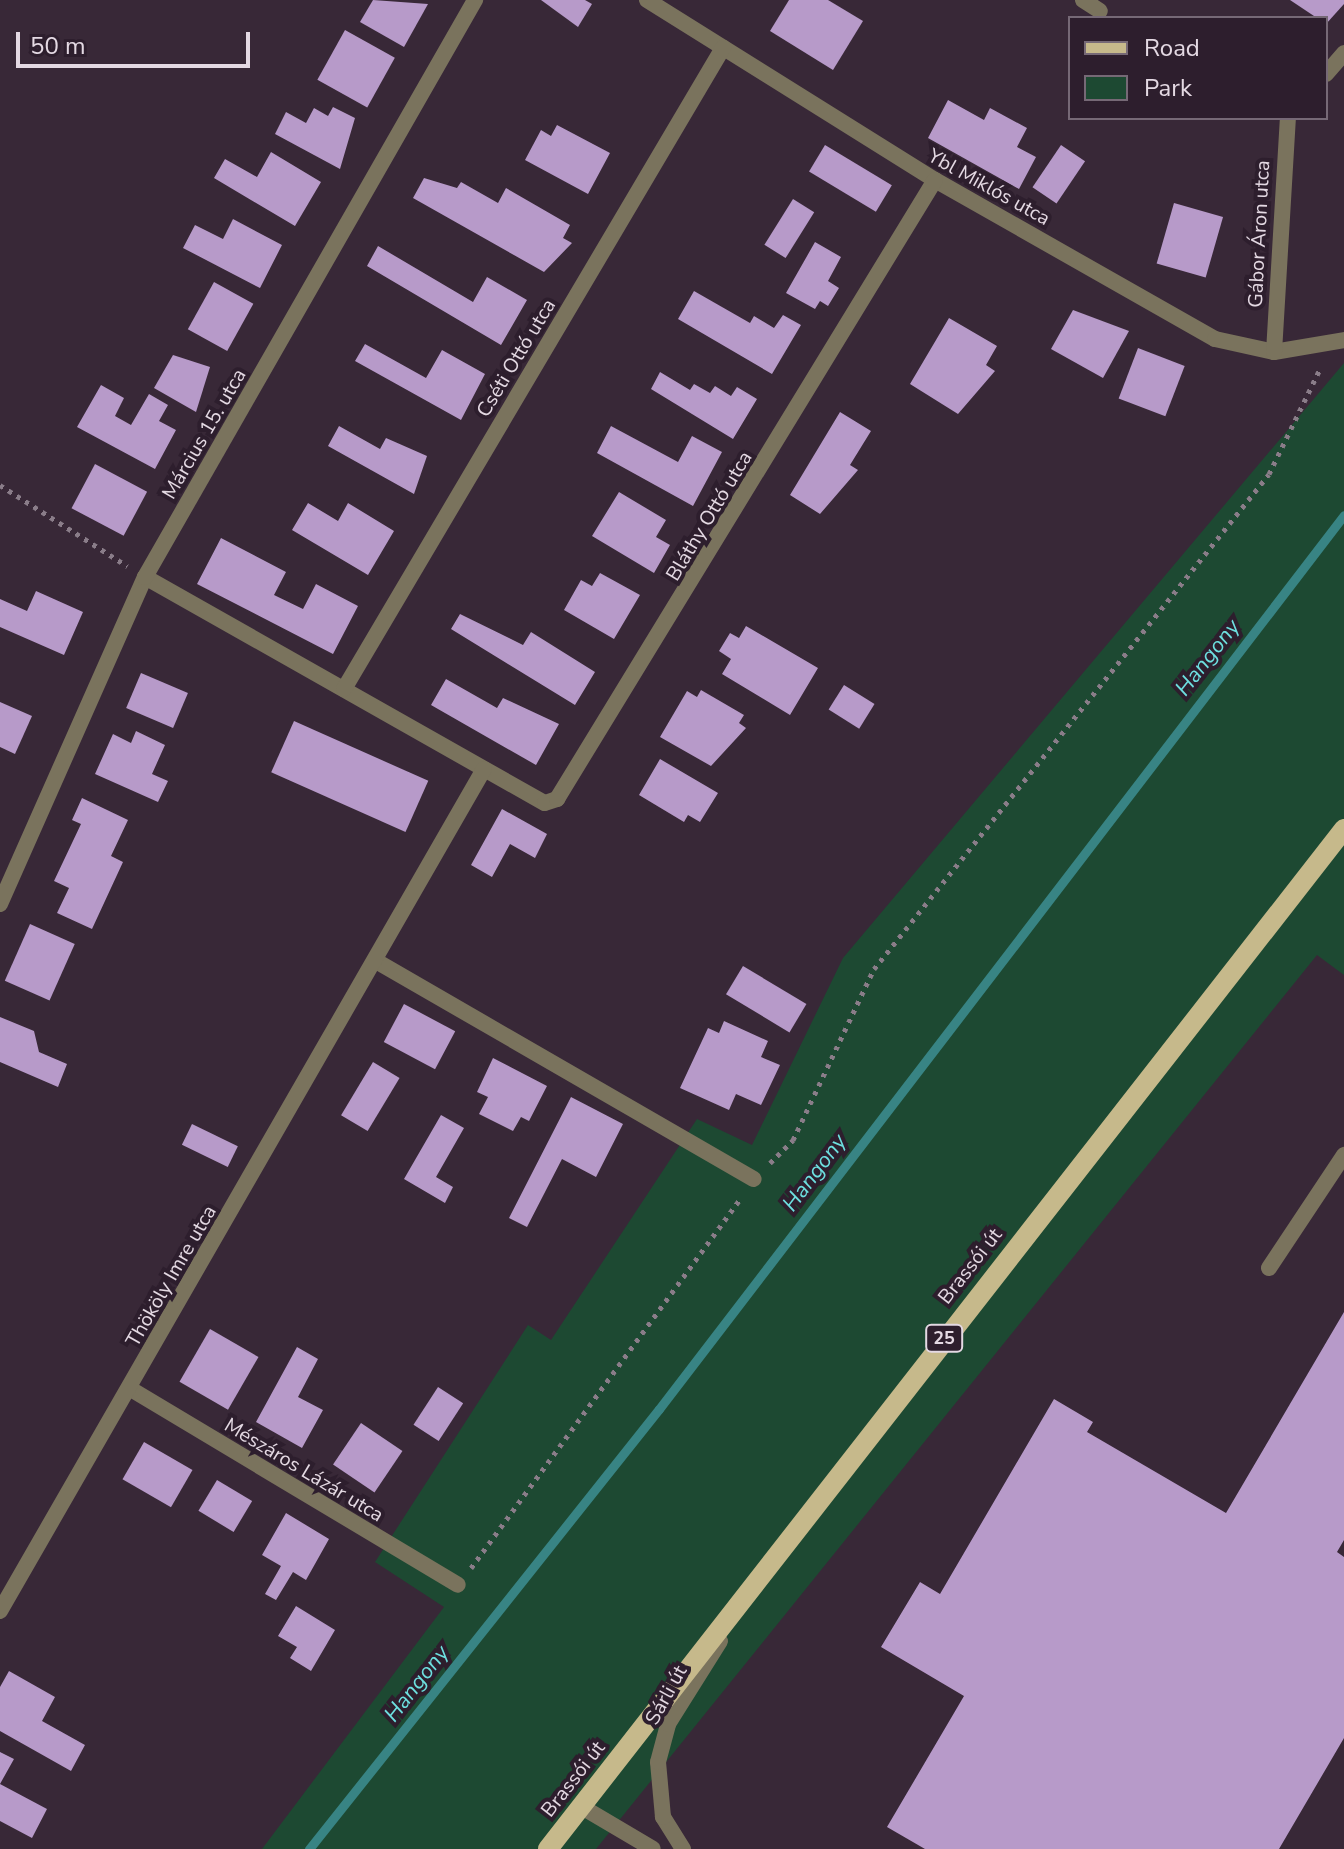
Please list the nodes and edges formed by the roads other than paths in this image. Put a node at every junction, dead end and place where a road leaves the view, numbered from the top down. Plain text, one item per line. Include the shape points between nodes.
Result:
1 (475, 0) edge
2 (647, 0) edge
3 (1083, 0) edge
4 (1100, 11) dead end
5 (723, 48) junction
6 (1344, 53) edge
7 (1328, 72) edge
8 (1288, 120) edge
9 (935, 180) junction
10 (1338, 343) edge
11 (1274, 352) junction
12 (145, 577) junction
13 (344, 689) junction
14 (484, 769) junction
15 (1344, 829) edge
16 (0, 904) edge
17 (376, 961) junction
18 (1344, 1155) edge
19 (754, 1179) road end
20 (1269, 1268) dead end
21 (129, 1388) junction
22 (764, 1570) junction
23 (458, 1585) road end
24 (0, 1611) edge
25 (582, 1807) junction
26 (548, 1849) edge
27 (653, 1849) edge
28 (683, 1849) edge

1 - 12 street, Március 15. utca
2 - 5 street, Ybl Miklós utca
3 - 4 street
5 - 9 street, Ybl Miklós utca
5 - 13 street, Cséti Ottó utca
6 - 7 street
8 - 11 street, Gábor Áron utca
9 - 11 street, Ybl Miklós utca via 1215,339
9 - 14 street, Bláthy Ottó utca via 566,793 545,803
10 - 11 street, Ybl Miklós utca
12 - 13 street
12 - 16 street, Március 15. utca
13 - 14 street
14 - 17 street, Thököly Imre utca
15 - 22 main road, Brassói út / 25
17 - 19 street
17 - 21 street, Thököly Imre utca
18 - 20 street
21 - 23 street, Mészáros Lázár utca
21 - 24 street, Thököly Imre utca
22 - 25 main road, Brassói út / 25
22 - 28 street, Sárli út via 668,1724 657,1791
25 - 26 main road, Brassói út / 25
25 - 27 street

